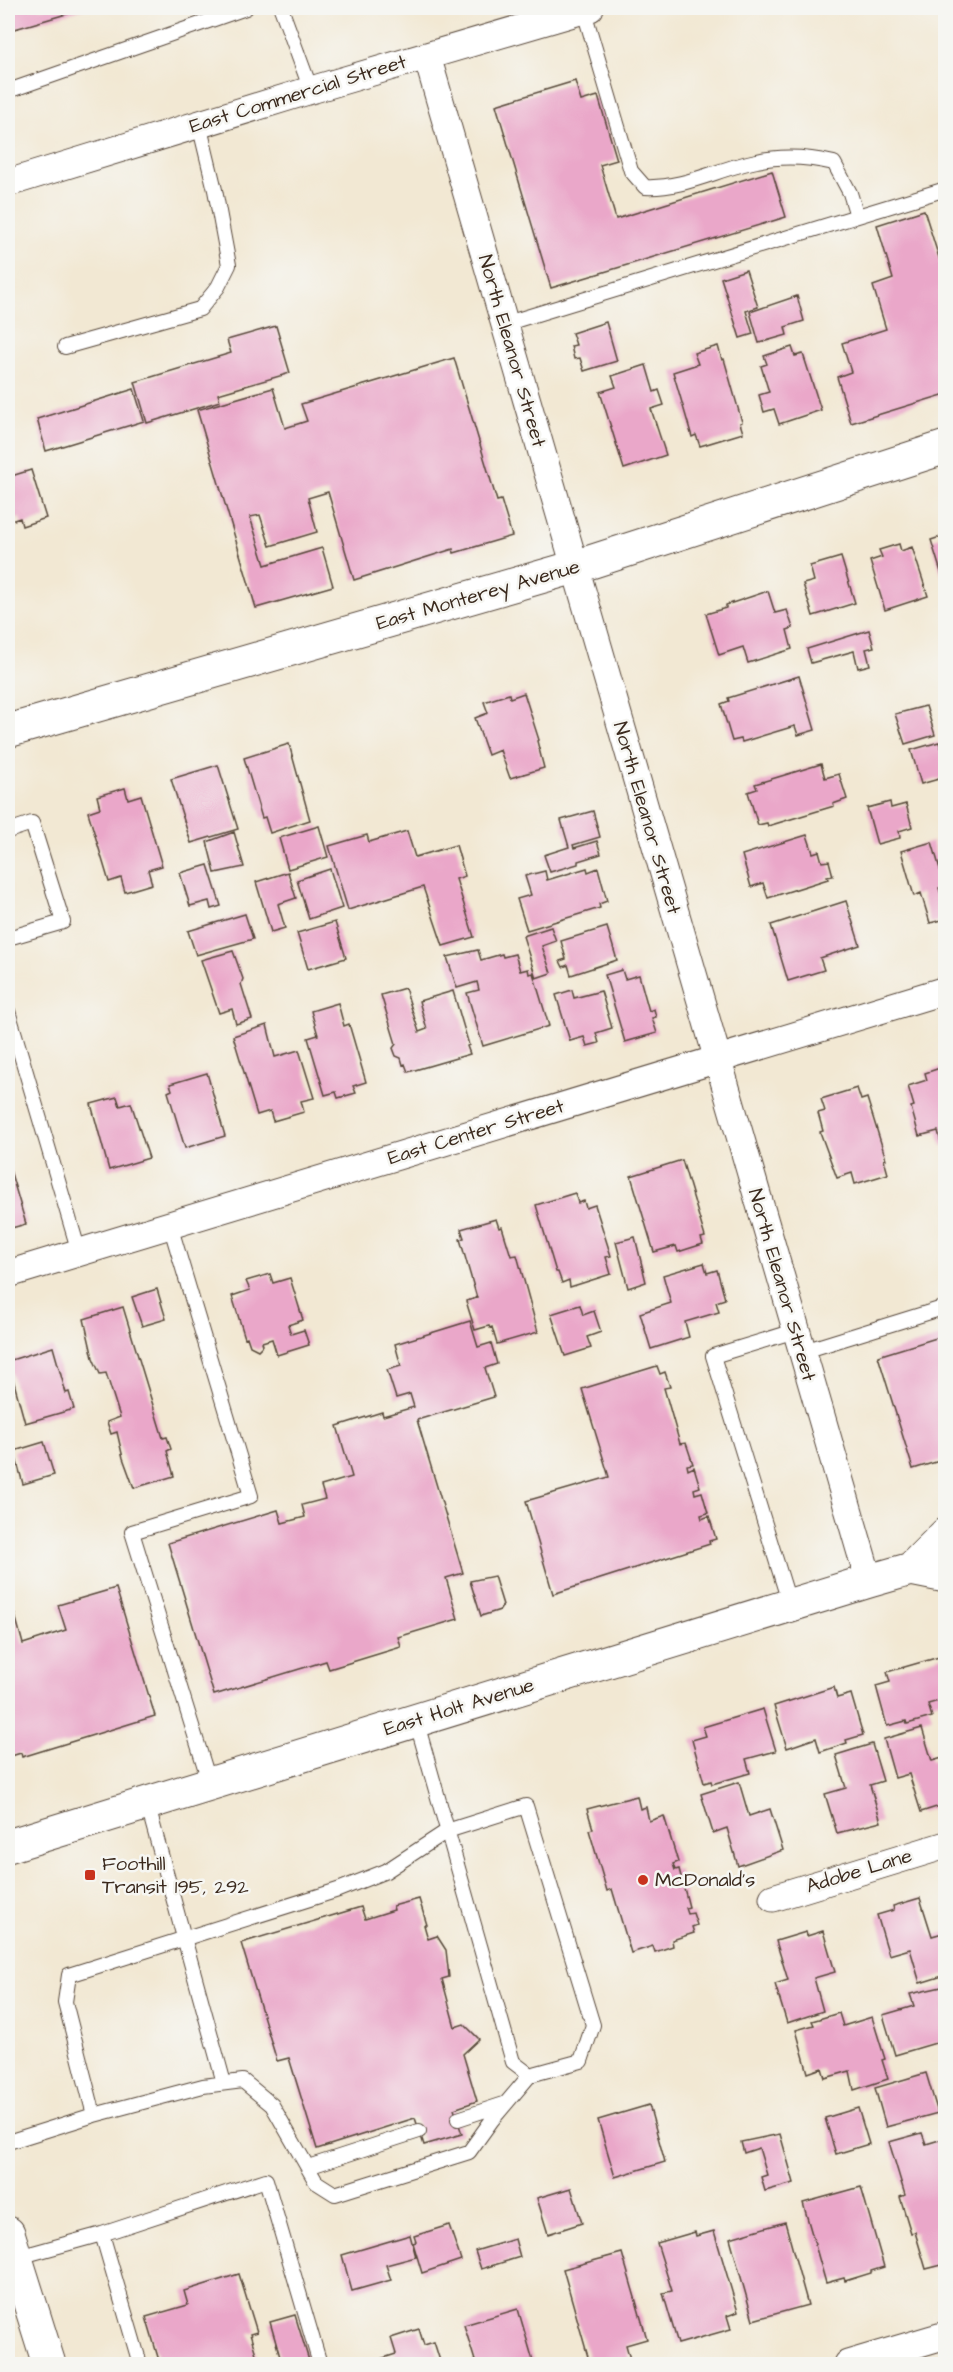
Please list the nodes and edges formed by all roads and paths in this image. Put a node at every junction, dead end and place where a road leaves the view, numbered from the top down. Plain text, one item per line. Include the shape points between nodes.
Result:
1 (246, 8) edge
2 (281, 8) edge
3 (586, 8) edge
4 (427, 56) junction
5 (311, 90) junction
6 (8, 91) edge
7 (199, 124) junction
8 (8, 183) edge
9 (945, 189) edge
10 (856, 216) junction
11 (504, 324) junction
12 (65, 347) dead end
13 (945, 447) edge
14 (575, 567) junction
15 (8, 731) edge
16 (8, 831) edge
17 (8, 938) edge
18 (945, 990) edge
19 (8, 1011) edge
20 (717, 1059) junction
21 (171, 1225) junction
22 (79, 1252) junction
23 (8, 1274) edge
24 (945, 1307) edge
25 (798, 1341) junction
26 (945, 1534) edge
27 (911, 1569) junction
28 (945, 1576) edge
29 (869, 1581) junction
30 (790, 1605) junction
31 (416, 1720) junction
32 (210, 1784) junction
33 (147, 1803) junction
34 (447, 1831) junction
35 (945, 1845) edge
36 (8, 1846) edge
37 (773, 1898) dead end
38 (185, 1938) junction
39 (530, 2075) junction
40 (224, 2083) junction
41 (506, 2104) junction
42 (94, 2115) junction
43 (458, 2119) dead end
44 (419, 2131) dead end
45 (8, 2142) edge
46 (308, 2167) junction
47 (102, 2234) junction
48 (11, 2245) edge
49 (945, 2335) edge
50 (49, 2364) edge
51 (140, 2364) edge
52 (320, 2364) edge
53 (848, 2364) edge

1 - 6 lane
2 - 5 lane
3 - 4 street, East Commercial Street
3 - 10 lane via 631,171 645,187 666,188 757,161 805,156 834,163 850,193
4 - 5 street, East Commercial Street
4 - 11 street, North Eleanor Street
5 - 7 street, East Commercial Street
7 - 8 street, East Commercial Street
7 - 12 lane via 229,264 218,287 200,309
9 - 10 lane
10 - 11 lane
11 - 14 street, North Eleanor Street
13 - 14 main road, East Monterey Avenue
14 - 15 main road, East Monterey Avenue
14 - 20 street, North Eleanor Street
16 - 17 lane via 32,823 63,922
18 - 20 street, East Center Street
19 - 22 lane
20 - 21 street, East Center Street
20 - 25 street, North Eleanor Street
21 - 22 street, East Center Street
21 - 32 lane via 251,1496 132,1532
22 - 23 street, East Center Street
24 - 25 lane
25 - 29 street, North Eleanor Street
25 - 30 lane via 713,1356
26 - 27 main road, East Holt Avenue
27 - 28 main road, East Holt Avenue
27 - 29 main road, East Holt Avenue
29 - 30 main road, East Holt Avenue
30 - 31 main road, East Holt Avenue
31 - 32 main road, East Holt Avenue
31 - 34 lane
32 - 33 main road, East Holt Avenue
33 - 36 main road, East Holt Avenue
33 - 38 lane
34 - 38 lane via 367,1879
34 - 39 lane via 513,2062
34 - 39 lane via 526,1806 593,2025 581,2061
35 - 37 street, Adobe Lane
38 - 40 lane
38 - 42 lane via 69,1975 65,2002
39 - 41 lane
40 - 42 lane
40 - 46 lane via 243,2081 272,2105
41 - 43 lane
41 - 46 lane via 469,2152 335,2194 316,2182
42 - 45 lane
44 - 46 lane
47 - 48 lane
47 - 51 lane
47 - 52 lane via 266,2180
48 - 50 main road
49 - 53 street

